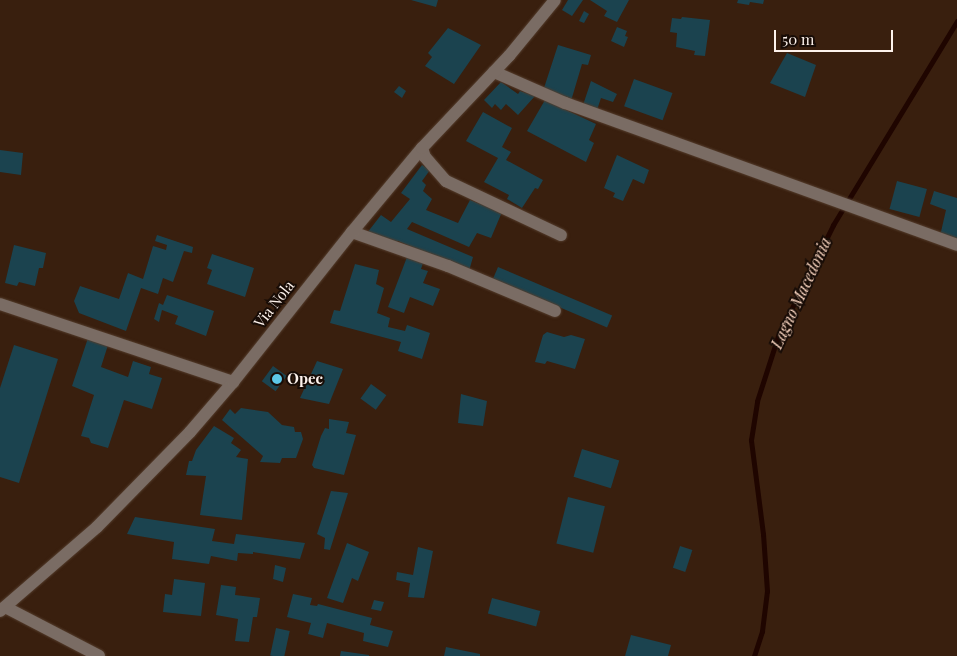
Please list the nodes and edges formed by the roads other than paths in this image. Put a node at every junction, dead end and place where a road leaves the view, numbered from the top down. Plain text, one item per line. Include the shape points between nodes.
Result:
1 (555, 0) edge
2 (494, 72) junction
3 (422, 148) junction
4 (352, 232) junction
5 (562, 235) dead end
6 (957, 244) edge
7 (0, 304) edge
8 (555, 312) dead end
9 (233, 382) junction
10 (3, 609) edge
11 (100, 656) edge

1 - 2 street, Via Nola
2 - 3 street, Via Nola
2 - 6 street via 565,103
3 - 4 street, Via Nola
3 - 5 street via 425,157 446,181
4 - 8 street via 448,266
4 - 9 street, Via Nola
7 - 9 street
9 - 10 street, Via Nola via 190,432 97,527
10 - 11 street

